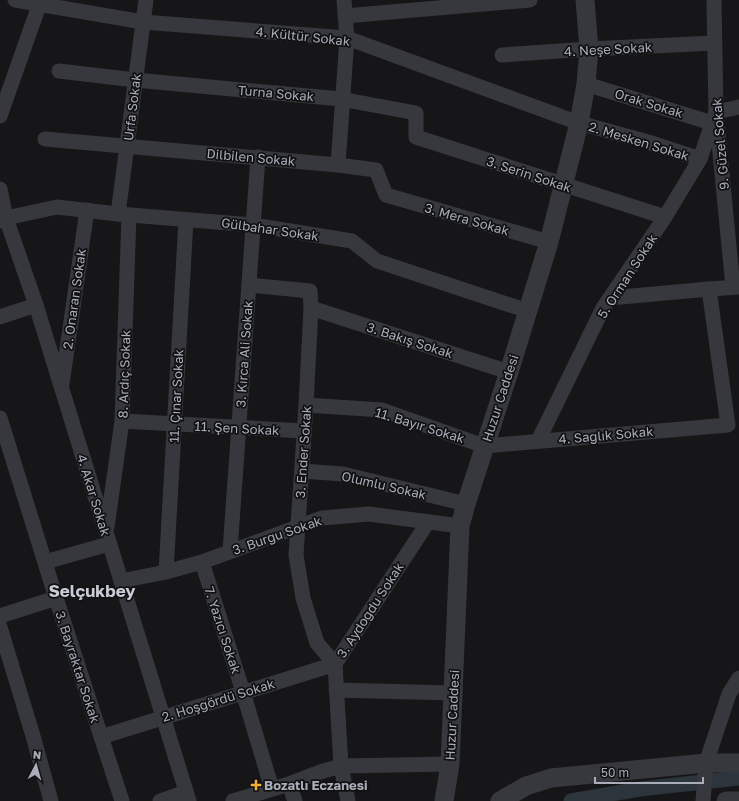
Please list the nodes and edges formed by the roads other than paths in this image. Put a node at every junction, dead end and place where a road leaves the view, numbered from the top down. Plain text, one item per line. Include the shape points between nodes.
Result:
1 (15, 0) edge
2 (146, 0) edge
3 (344, 0) edge
4 (530, 0) edge
5 (585, 0) edge
6 (714, 0) edge
7 (41, 2) edge
8 (345, 16) junction
9 (143, 22) junction
10 (347, 38) junction
11 (714, 44) junction
12 (589, 49) junction
13 (502, 55) dead end
14 (59, 71) dead end
15 (135, 80) junction
16 (586, 84) junction
17 (342, 99) junction
18 (739, 107) edge
19 (416, 113) joint
20 (0, 116) edge
21 (714, 117) junction
22 (579, 123) junction
23 (45, 139) dead end
24 (127, 147) junction
25 (258, 157) junction
26 (700, 159) junction
27 (338, 165) junction
28 (564, 185) junction
29 (0, 189) edge
30 (386, 195) joint
31 (87, 210) junction
32 (124, 215) junction
33 (665, 217) junction
34 (3, 220) edge
35 (186, 220) junction
36 (253, 225) junction
37 (548, 242) junction
38 (249, 285) junction
39 (736, 287) edge
40 (710, 289) junction
41 (610, 298) junction
42 (36, 306) junction
43 (311, 308) junction
44 (528, 311) junction
45 (0, 317) edge
46 (509, 372) junction
47 (61, 388) junction
48 (306, 404) junction
49 (0, 418) edge
50 (122, 421) junction
51 (175, 424) junction
52 (239, 428) junction
53 (304, 431) junction
54 (538, 441) junction
55 (484, 446) junction
56 (302, 471) junction
57 (466, 504) junction
58 (428, 522) junction
59 (299, 526) junction
60 (460, 526) junction
61 (108, 538) junction
62 (230, 551) junction
63 (45, 562) junction
64 (202, 562) junction
65 (166, 572) junction
66 (121, 581) junction
67 (56, 598) junction
68 (0, 616) edge
69 (0, 627) edge
70 (335, 664) junction
71 (739, 678) edge
72 (336, 690) junction
73 (243, 692) junction
74 (453, 693) junction
75 (164, 717) junction
76 (101, 737) junction
77 (739, 763) edge
78 (450, 764) junction
79 (341, 766) junction
80 (706, 766) junction
81 (289, 784) junction
82 (272, 789) junction
83 (703, 796) edge
84 (188, 797) edge
85 (51, 801) edge
86 (122, 801) edge
87 (160, 801) edge
88 (233, 801) edge
89 (295, 801) edge
90 (348, 801) edge
91 (444, 801) edge
92 (500, 801) edge
93 (726, 801) edge
94 (739, 801) edge

1 - 7 street, 4. Kültür Sokak
2 - 9 street, Urfa Sokak
3 - 8 street
4 - 8 street
5 - 12 street, Huzur Caddesi
6 - 11 street, 9. Güzel Sokak
7 - 9 street, 4. Kültür Sokak
7 - 20 street
8 - 10 street
9 - 10 street, 4. Kültür Sokak
9 - 15 street, Urfa Sokak
10 - 17 street
10 - 22 street, 4. Kültür Sokak
11 - 12 street, 4. Neşe Sokak
11 - 21 street, 9. Güzel Sokak
12 - 13 street, 4. Neşe Sokak
12 - 16 street, Huzur Caddesi
14 - 15 street, Turna Sokak
15 - 17 street, Turna Sokak
15 - 24 street, Urfa Sokak
16 - 21 street, Orak Sokak
16 - 22 street, Huzur Caddesi
17 - 19 street, Turna Sokak
17 - 27 street
18 - 21 street
19 - 28 street, 3. Serin Sokak via 416,137
21 - 26 street, 5. Orman Sokak
21 - 39 street, 9. Güzel Sokak
22 - 26 street, 2. Mesken Sokak
22 - 28 street, Huzur Caddesi
23 - 24 street, Dilbilen Sokak
24 - 25 street, Dilbilen Sokak
24 - 32 street, Urfa Sokak
25 - 27 street, Dilbilen Sokak
25 - 36 street, 3. Kırca Ali Sokak
26 - 33 street, 5. Orman Sokak
27 - 30 street, Dilbilen Sokak via 376,170
28 - 33 street, 3. Serin Sokak
28 - 37 street, Huzur Caddesi
29 - 34 street, 4. Akar Sokak
30 - 37 street, 3. Mera Sokak
31 - 32 street, Gülbahar Sokak
31 - 34 street, Gülbahar Sokak via 57,207
31 - 47 street, 2. Onaran Sokak
32 - 35 street, Gülbahar Sokak
32 - 50 street, 8. Ardıç Sokak
33 - 41 street, 5. Orman Sokak
34 - 42 street, 4. Akar Sokak
35 - 36 street, Gülbahar Sokak
35 - 51 street, 11. Çınar Sokak
36 - 38 street, 3. Kırca Ali Sokak
36 - 44 street, Gülbahar Sokak via 352,241 377,261
37 - 44 street, Huzur Caddesi
38 - 43 street, 3. Ender Sokak via 310,292
38 - 52 street, 3. Kırca Ali Sokak
39 - 40 street
40 - 41 street
40 - 54 street, 4. Sağlık Sokak via 728,425
41 - 54 street, 5. Orman Sokak
42 - 45 street
42 - 47 street, 4. Akar Sokak
43 - 46 street, 3. Bakış Sokak
43 - 48 street, 3. Ender Sokak
44 - 46 street, Huzur Caddesi
46 - 55 street, Huzur Caddesi
47 - 61 street, 4. Akar Sokak
48 - 53 street, 3. Ender Sokak
48 - 55 street, 11. Bayır Sokak via 382,410
49 - 63 street, 3. Bayraktar Sokak
50 - 51 street, 11. Şen Sokak
50 - 61 street, 8. Ardıç Sokak
51 - 52 street, 11. Şen Sokak
51 - 65 street, 11. Çınar Sokak
52 - 53 street, 11. Şen Sokak
52 - 62 street, 3. Kırca Ali Sokak
53 - 56 street, 3. Ender Sokak
54 - 55 street, 4. Sağlık Sokak
55 - 57 street, Huzur Caddesi
56 - 57 street, Olumlu Sokak via 343,474
56 - 59 street, 3. Ender Sokak
57 - 60 street, Huzur Caddesi
58 - 59 street, 3. Burgu Sokak via 369,514 322,518
58 - 60 street, 3. Burgu Sokak
58 - 70 street, 3. Aydoğdu Sokak
59 - 62 street, 3. Burgu Sokak
59 - 70 street, 3. Ender Sokak via 296,555 303,598 317,643
60 - 74 street, Huzur Caddesi
61 - 63 street
61 - 66 street, 4. Akar Sokak
62 - 64 street, 3. Burgu Sokak
63 - 67 street, 3. Bayraktar Sokak
64 - 65 street, 3. Burgu Sokak
64 - 73 street, 7. Yazıcı Sokak
65 - 66 street, 3. Burgu Sokak
66 - 75 street, 4. Akar Sokak
67 - 68 street
67 - 76 street, 3. Bayraktar Sokak
69 - 85 street
70 - 72 street, 3. Aydoğdu Sokak
70 - 73 street, 2. Hoşgördü Sokak
71 - 80 street via 729,694
72 - 74 street
72 - 79 street, 3. Aydoğdu Sokak
73 - 75 street, 2. Hoşgördü Sokak
73 - 82 street, 7. Yazıcı Sokak
74 - 78 street, Huzur Caddesi
75 - 76 street, 2. Hoşgördü Sokak
75 - 84 street, 4. Akar Sokak
76 - 86 street, 3. Bayraktar Sokak
77 - 80 street
78 - 79 street
78 - 91 street, Huzur Caddesi
79 - 81 street
79 - 90 street, 3. Aydoğdu Sokak
80 - 83 street
80 - 92 street via 551,778 526,786
81 - 82 street
81 - 89 street
82 - 88 street
84 - 87 street
93 - 94 street

